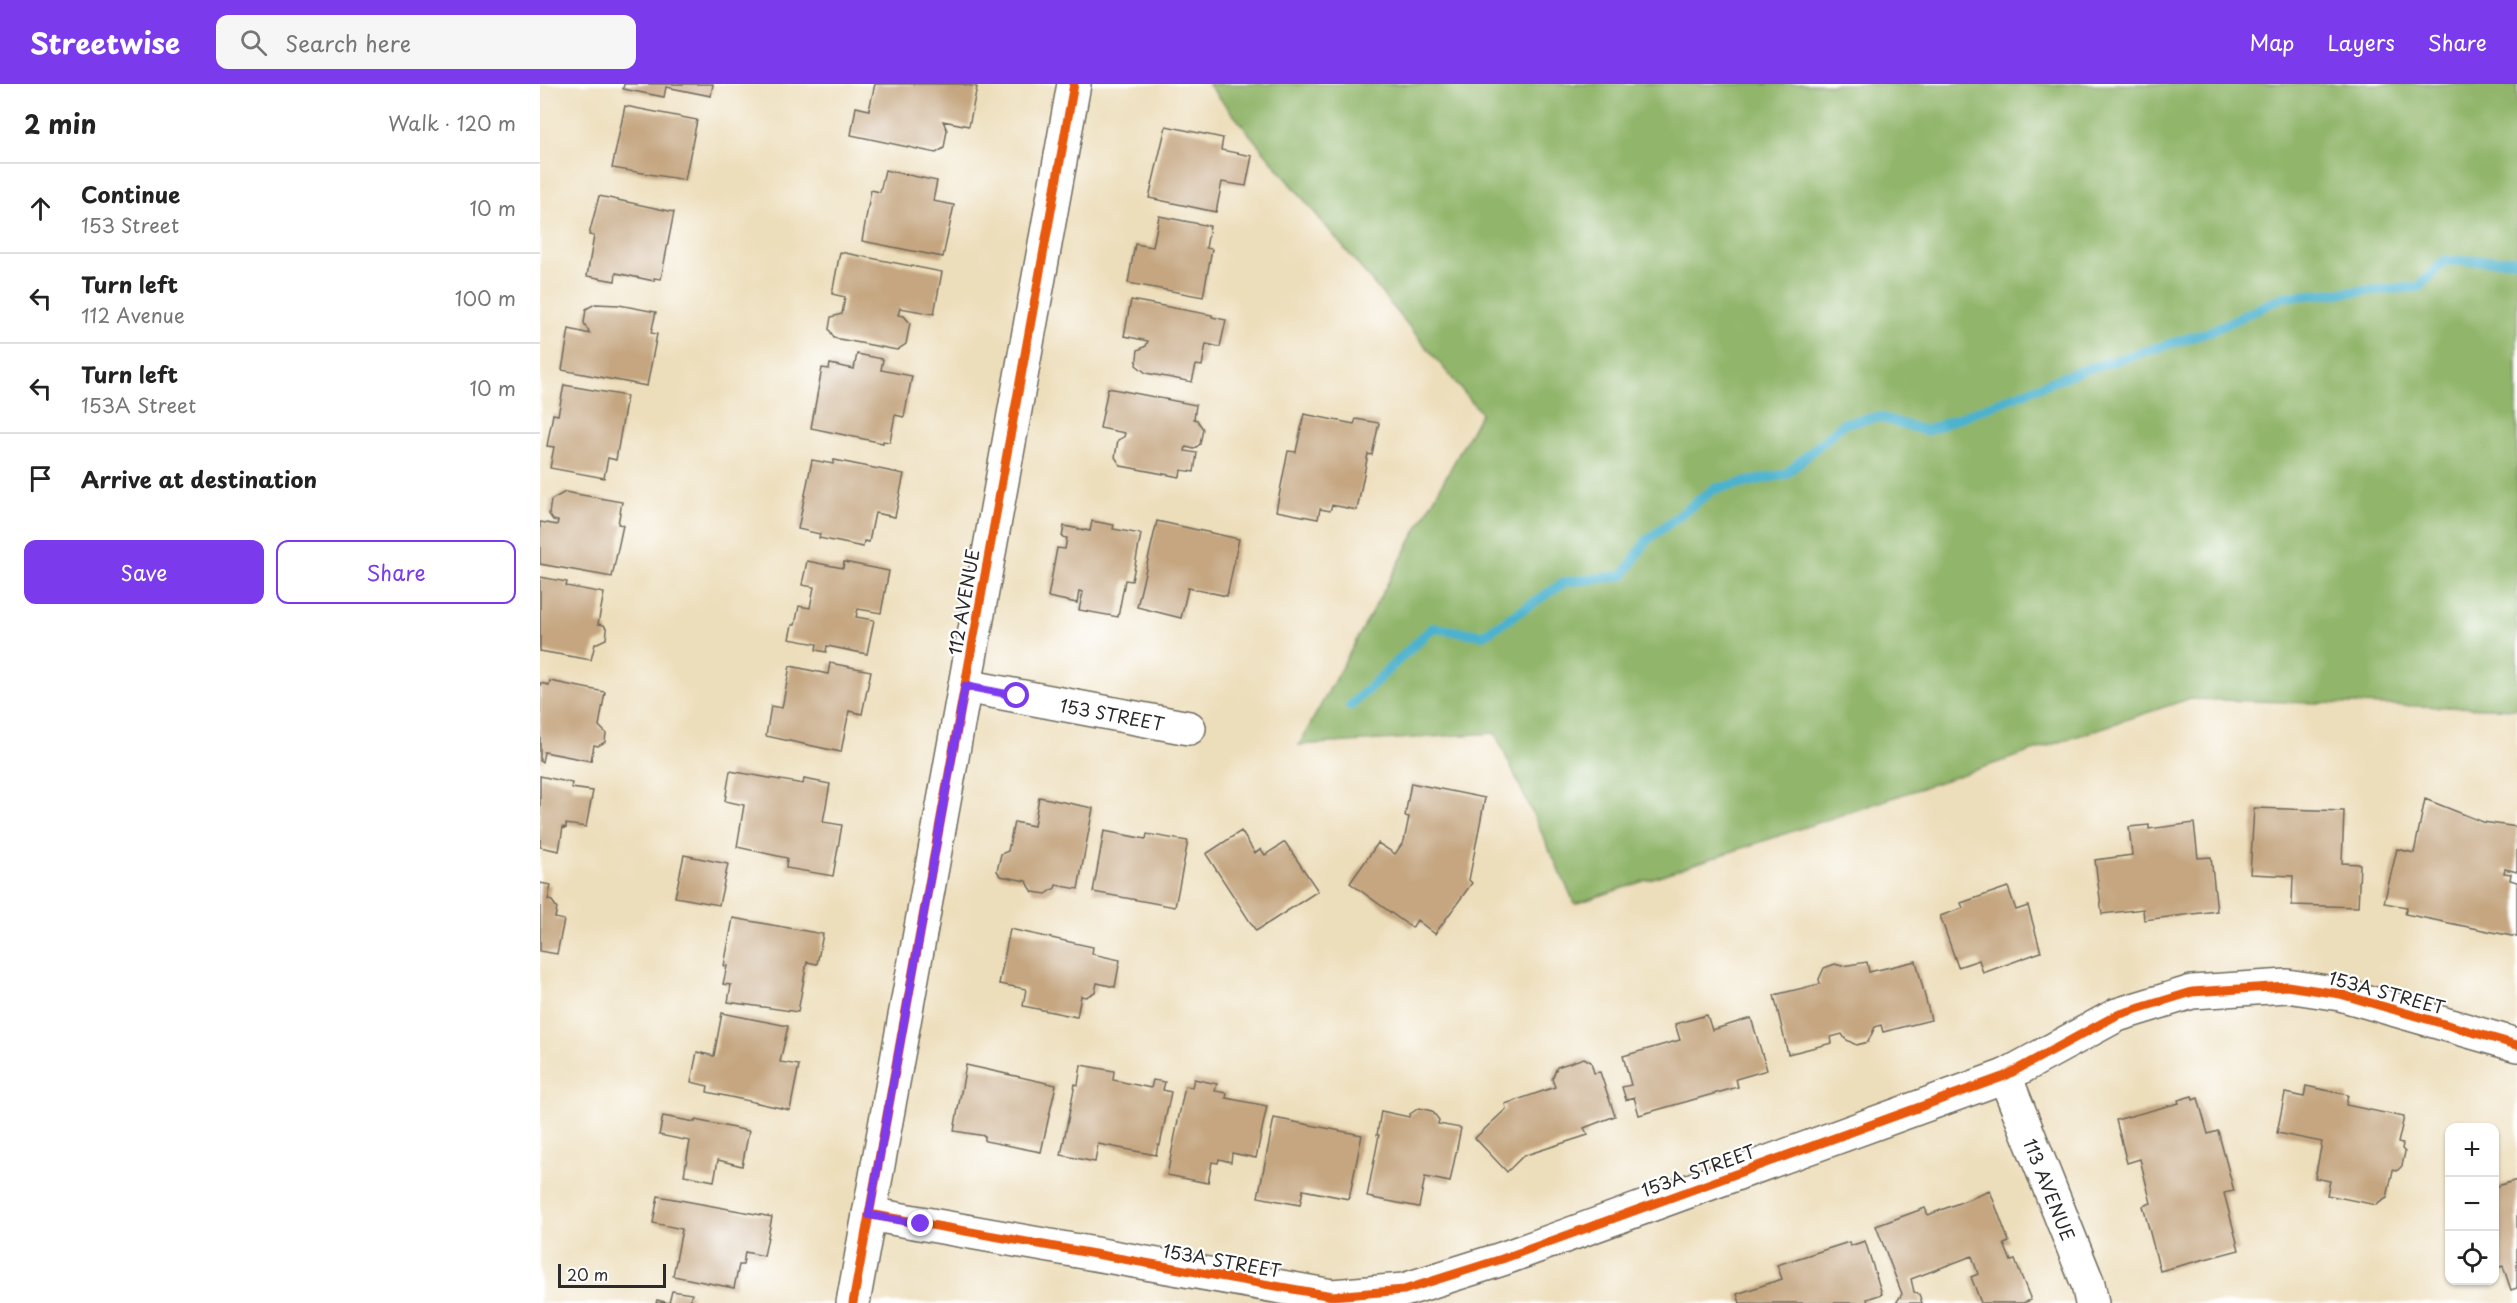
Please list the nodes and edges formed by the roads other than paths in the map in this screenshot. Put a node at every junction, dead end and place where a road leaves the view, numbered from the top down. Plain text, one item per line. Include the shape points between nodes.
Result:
1 (1074, 84) edge
2 (965, 686) junction
3 (1189, 728) dead end
4 (2517, 1046) edge
5 (2005, 1076) junction
6 (869, 1215) junction
7 (1405, 1296) edge
8 (853, 1303) edge
9 (2092, 1303) edge

1 - 2 street, 112 AVENUE
2 - 3 street, 153 STREET
2 - 6 street, 112 AVENUE
4 - 5 street, 153A STREET via 2340,994 2287,986 2192,992 2117,1015
5 - 7 street, 153A STREET
5 - 9 street, 113 AVENUE via 2088,1284
6 - 7 street, 153A STREET via 1332,1296
6 - 8 street, 112 AVENUE

